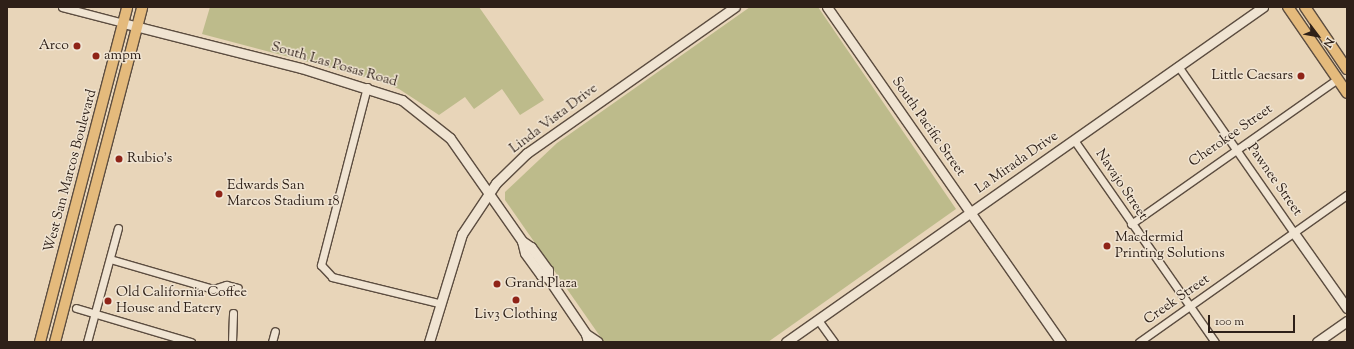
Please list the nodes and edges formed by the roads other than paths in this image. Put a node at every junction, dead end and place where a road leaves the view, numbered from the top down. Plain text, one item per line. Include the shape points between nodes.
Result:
1 (62, 7) edge
2 (127, 7) edge
3 (142, 7) edge
4 (734, 7) edge
5 (827, 7) edge
6 (1264, 7) edge
7 (1288, 7) edge
8 (1305, 7) edge
9 (123, 23) junction
10 (136, 27) junction
11 (1178, 66) junction
12 (1347, 70) edge
13 (1337, 79) junction
14 (367, 87) junction
15 (1347, 93) edge
16 (100, 116) junction
17 (1074, 140) junction
18 (1236, 150) junction
19 (96, 182) junction
20 (488, 193) junction
21 (1347, 195) edge
22 (971, 213) junction
23 (1131, 224) junction
24 (118, 228) dead end
25 (1294, 233) junction
26 (110, 259) junction
27 (238, 288) dead end
28 (51, 300) junction
29 (439, 303) junction
30 (64, 305) junction
31 (1190, 306) junction
32 (76, 308) dead end
33 (1347, 308) edge
34 (94, 313) junction
35 (233, 313) dead end
36 (818, 320) junction
37 (1347, 321) edge
38 (275, 331) dead end
39 (587, 338) edge
40 (171, 339) edge
41 (40, 342) edge
42 (55, 342) edge
43 (87, 342) edge
44 (191, 342) edge
45 (232, 342) edge
46 (272, 342) edge
47 (429, 342) edge
48 (598, 342) edge
49 (786, 342) edge
50 (834, 342) edge
51 (1061, 342) edge
52 (1138, 342) edge
53 (1215, 342) edge
54 (1317, 342) edge

1 - 9 street
2 - 9 main road, West San Marcos Boulevard
3 - 10 main road, West San Marcos Boulevard
4 - 20 main road, Linda Vista Drive via 527,153
5 - 22 main road, South Pacific Street
6 - 11 main road, La Mirada Drive
7 - 13 main road
8 - 12 main road
9 - 10 main road, South Las Posas Road
9 - 16 main road, West San Marcos Boulevard
10 - 14 main road, South Las Posas Road
10 - 19 main road, West San Marcos Boulevard
11 - 17 main road, La Mirada Drive
11 - 18 street, Pawnee Street
12 - 13 main road, Cherokee Street
13 - 15 main road
13 - 18 street, Cherokee Street
14 - 20 main road, South Las Posas Road via 402,100 434,122 453,143
14 - 29 street via 322,260 323,270 332,277
16 - 19 main road via 101,138 92,176
16 - 28 main road, West San Marcos Boulevard
17 - 22 main road, La Mirada Drive
17 - 23 street, Navajo Street
18 - 23 street, Cherokee Street
18 - 25 street, Pawnee Street
19 - 30 main road, West San Marcos Boulevard
20 - 29 main road, Linda Vista Drive via 462,234
20 - 39 main road, South Las Posas Road via 522,241 525,252 541,275 548,278
21 - 25 street, Creek Street
22 - 36 main road, La Mirada Drive
22 - 51 main road, South Pacific Street
23 - 31 street, Navajo Street
24 - 26 street
25 - 31 street, Creek Street
25 - 33 main road, Pawnee Street
26 - 27 street via 213,289 226,286
26 - 34 street
28 - 30 main road
28 - 41 main road, West San Marcos Boulevard
29 - 47 main road, Linda Vista Drive
30 - 42 main road, West San Marcos Boulevard
31 - 52 street, Creek Street
31 - 53 street, Navajo Street
32 - 34 street
34 - 40 street
34 - 43 street
35 - 45 street
36 - 49 main road, La Mirada Drive
36 - 50 street
37 - 54 main road
38 - 46 street
39 - 48 main road, South Las Posas Road
40 - 44 street

